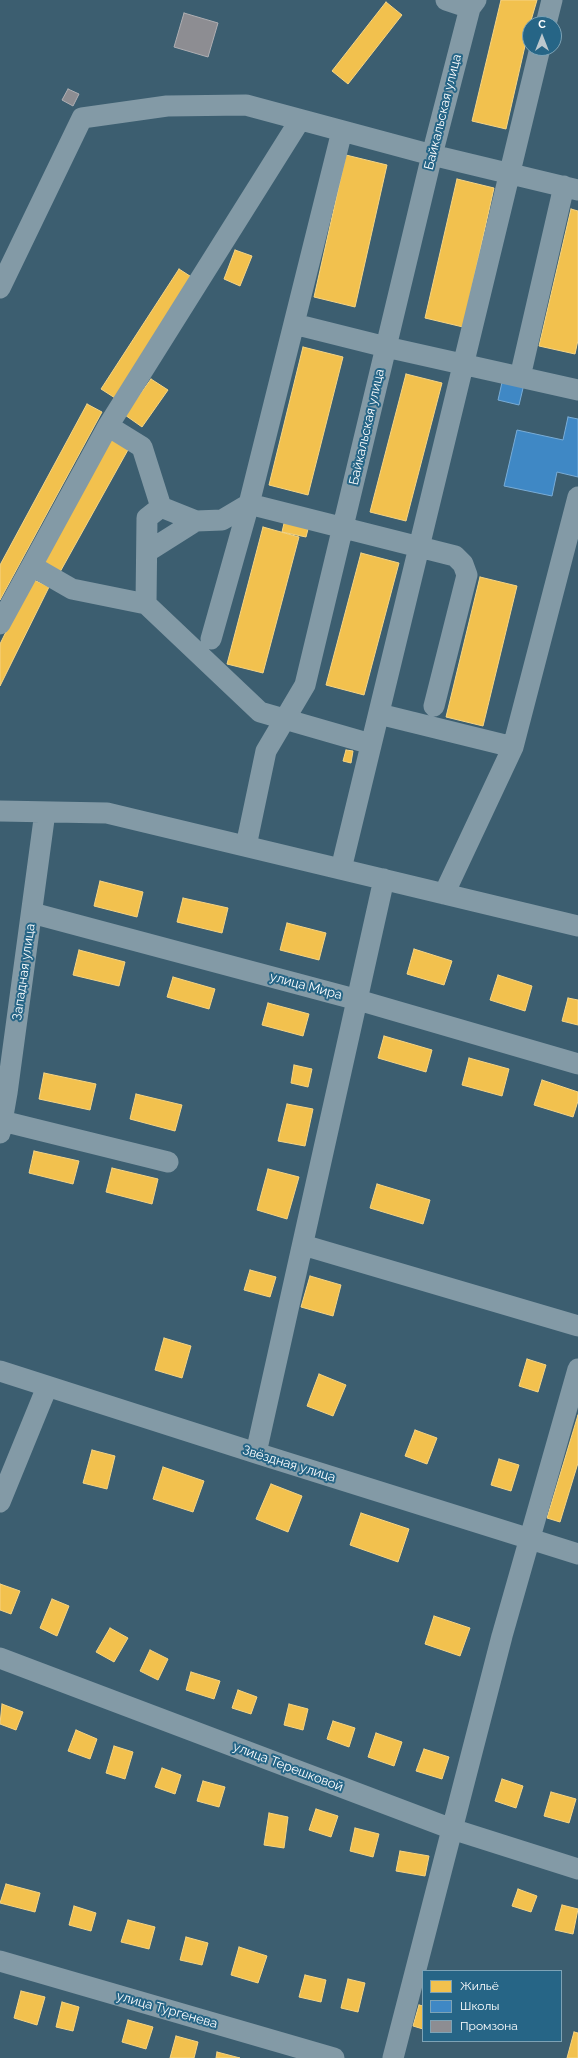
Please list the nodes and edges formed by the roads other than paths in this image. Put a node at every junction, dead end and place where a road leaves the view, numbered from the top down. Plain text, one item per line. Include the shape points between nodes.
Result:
1 (446, 0) edge
2 (552, 0) edge
3 (472, 3) edge
4 (548, 16) edge
5 (538, 56) edge
6 (300, 120) junction
7 (342, 131) junction
8 (432, 155) junction
9 (511, 174) junction
10 (571, 188) edge
11 (0, 288) edge
12 (294, 324) junction
13 (386, 347) junction
14 (464, 365) junction
15 (520, 377) junction
16 (578, 390) edge
17 (108, 426) junction
18 (578, 497) edge
19 (249, 504) junction
20 (161, 507) junction
21 (196, 521) junction
22 (343, 529) junction
23 (420, 547) junction
24 (147, 552) junction
25 (32, 566) junction
26 (146, 604) junction
27 (0, 624) edge
28 (211, 640) dead end
29 (434, 706) dead end
30 (379, 714) junction
31 (284, 720) junction
32 (371, 744) junction
33 (513, 747) junction
34 (1, 808) edge
35 (45, 812) junction
36 (246, 846) junction
37 (341, 868) junction
38 (384, 879) junction
39 (444, 894) junction
40 (32, 913) junction
41 (578, 926) edge
42 (358, 1000) junction
43 (578, 1064) edge
44 (1, 1127) edge
45 (168, 1162) dead end
46 (303, 1245) junction
47 (578, 1326) edge
48 (578, 1369) edge
49 (0, 1371) edge
50 (47, 1387) junction
51 (256, 1454) junction
52 (0, 1502) edge
53 (530, 1539) junction
54 (578, 1554) edge
55 (0, 1658) edge
56 (452, 1829) junction
57 (578, 1869) edge
58 (0, 1962) edge
59 (334, 2058) edge
60 (393, 2058) edge

1 - 3 street
2 - 4 street
3 - 8 street, Байкальская улица
5 - 9 street
6 - 7 street
6 - 11 street via 246,106 167,106 82,118
6 - 17 street
7 - 8 street
7 - 12 street
8 - 9 street
8 - 13 street, Байкальская улица
9 - 10 street
9 - 14 street
10 - 15 street
12 - 13 street
12 - 19 street
13 - 14 street
13 - 22 street, Байкальская улица
14 - 15 street
14 - 23 street
15 - 16 street
17 - 20 street via 142,447
17 - 25 street
18 - 33 street
19 - 21 street via 222,520
19 - 22 street
19 - 28 street
20 - 21 street
20 - 24 street via 147,518
21 - 24 street
22 - 23 street
22 - 31 street, Байкальская улица via 305,685
23 - 29 street via 455,556 463,564 467,575
23 - 30 street
24 - 26 street
25 - 26 street via 72,589
25 - 27 street
26 - 31 street via 260,712
30 - 32 street
30 - 33 street
31 - 32 street
31 - 36 street, Байкальская улица via 266,751
32 - 37 street
33 - 39 street
34 - 35 street
35 - 36 street via 107,813
35 - 40 street, Западная улица
36 - 37 street
37 - 38 street
38 - 39 street
38 - 42 street
39 - 41 street
40 - 42 street, улица Мира
40 - 44 street, Западная улица
42 - 43 street, улица Мира
42 - 46 street
44 - 45 street
46 - 47 street
46 - 51 street
48 - 53 street
49 - 50 street, Звёздная улица
50 - 51 street, Звёздная улица
50 - 52 street
51 - 53 street, Звёздная улица
53 - 54 street, Звёздная улица
53 - 56 street
55 - 56 street, улица Терешковой
56 - 57 street, улица Терешковой
56 - 60 street
58 - 59 street, улица Тургенева

